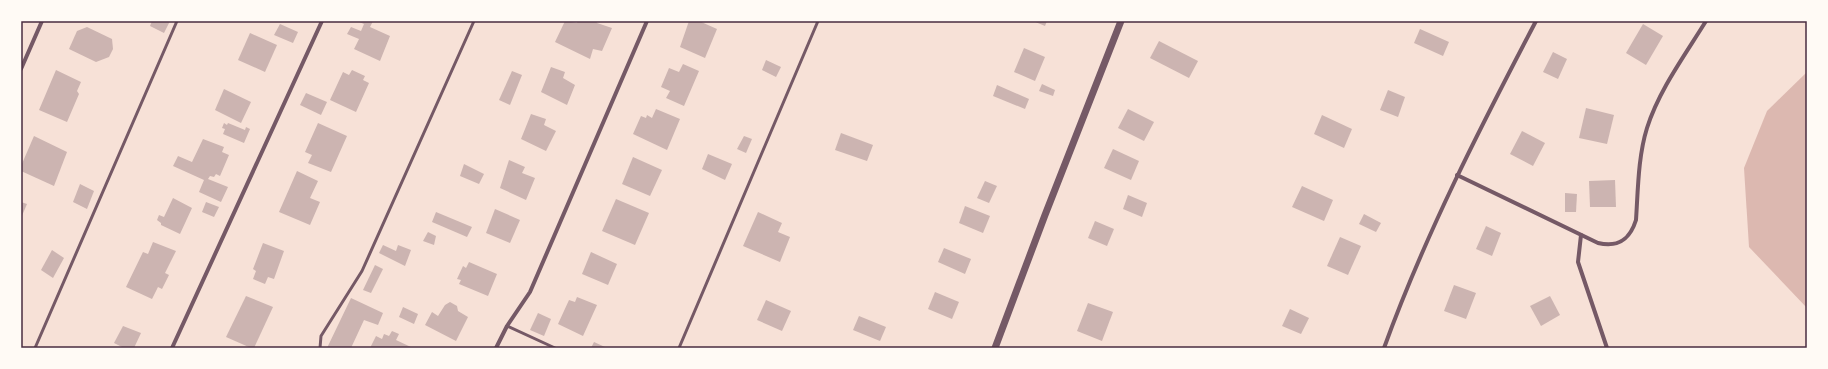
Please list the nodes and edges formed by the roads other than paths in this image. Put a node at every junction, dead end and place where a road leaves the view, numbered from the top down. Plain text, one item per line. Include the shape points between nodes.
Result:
1 (42, 21) edge
2 (177, 21) edge
3 (322, 21) edge
4 (474, 21) edge
5 (647, 21) edge
6 (818, 21) edge
7 (1121, 21) edge
8 (1536, 21) edge
9 (1706, 21) edge
10 (21, 69) edge
11 (1457, 175) junction
12 (1581, 235) junction
13 (507, 326) junction
14 (35, 348) edge
15 (172, 348) edge
16 (320, 348) edge
17 (496, 348) edge
18 (555, 348) edge
19 (679, 348) edge
20 (995, 348) edge
21 (1384, 348) edge
22 (1607, 348) edge

1 - 10 street
2 - 14 lane
3 - 15 street
4 - 16 lane via 362,271 321,336
5 - 13 street via 530,292
6 - 19 lane
7 - 20 street
8 - 11 street
9 - 12 street via 1660,99 1647,128 1633,228 1620,243 1609,246
11 - 12 street
11 - 21 street via 1414,267
12 - 22 street via 1578,262
13 - 17 street
13 - 18 lane

